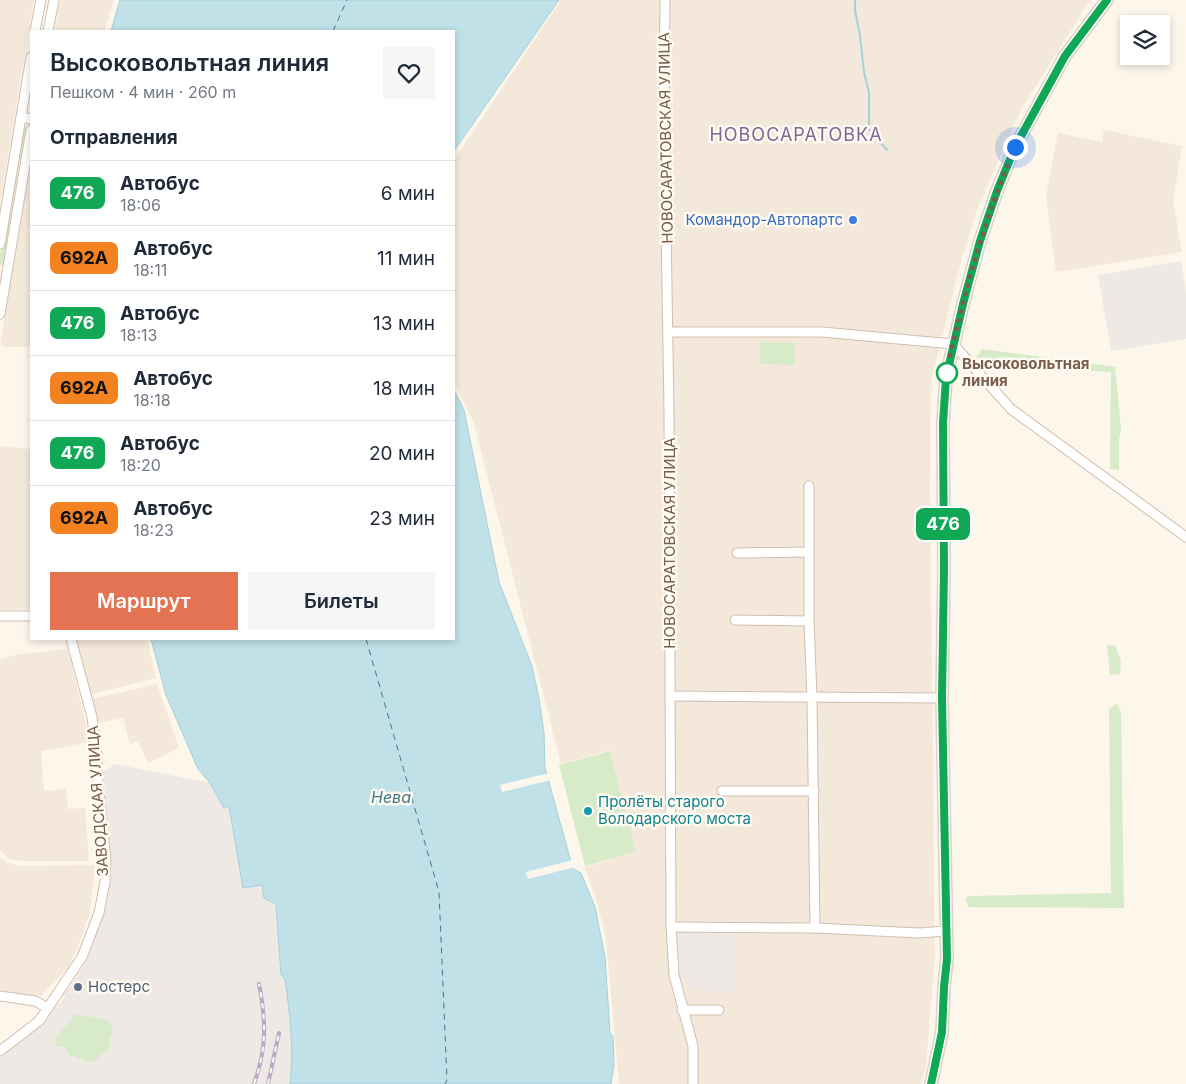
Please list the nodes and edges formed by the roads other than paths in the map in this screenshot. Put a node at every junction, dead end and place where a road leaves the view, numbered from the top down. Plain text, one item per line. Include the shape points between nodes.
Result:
1 (40, 0) edge
2 (54, 0) edge
3 (665, 0) edge
4 (1108, 0) edge
5 (36, 30) edge
6 (48, 30) edge
7 (30, 62) edge
8 (21, 117) junction
9 (30, 119) edge
10 (30, 136) edge
11 (0, 244) edge
12 (0, 314) edge
13 (668, 332) junction
14 (954, 344) junction
15 (809, 486) dead end
16 (1186, 537) edge
17 (809, 552) junction
18 (737, 553) dead end
19 (0, 616) edge
20 (30, 616) edge
21 (735, 620) dead end
22 (809, 621) junction
23 (72, 640) edge
24 (671, 696) junction
25 (812, 697) junction
26 (942, 698) junction
27 (722, 791) dead end
28 (814, 791) junction
29 (671, 927) junction
30 (815, 928) junction
31 (946, 931) junction
32 (0, 996) edge
33 (48, 1008) junction
34 (682, 1010) junction
35 (719, 1010) dead end
36 (0, 1050) edge
37 (693, 1084) edge
38 (931, 1084) edge

1 - 5 street
2 - 6 street
3 - 13 street, НОВОСАРАТОВСКАЯ УЛИЦА
4 - 14 main road via 1065,56 1015,147 980,241
7 - 8 street
8 - 9 street
8 - 11 street
10 - 12 street
13 - 14 street via 822,332
13 - 24 street, НОВОСАРАТОВСКАЯ УЛИЦА
14 - 16 street via 1011,409
14 - 26 main road via 946,378 943,423
15 - 17 street
17 - 18 street
17 - 22 street
19 - 20 street
21 - 22 street
22 - 25 street
23 - 33 street, ЗАВОДСКАЯ УЛИЦА via 92,717 106,868 99,913 82,958
24 - 25 street
24 - 29 street, НОВОСАРАТОВСКАЯ УЛИЦА
25 - 26 street
25 - 28 street
26 - 31 main road
27 - 28 street
28 - 30 street
29 - 30 street
29 - 34 street, НОВОСАРАТОВСКАЯ УЛИЦА via 674,975
30 - 31 street via 919,933
31 - 38 main road via 942,1032
32 - 33 street via 35,1001
33 - 36 street, ЗАВОДСКАЯ УЛИЦА via 39,1021
34 - 35 street
34 - 37 street, НОВОСАРАТОВСКАЯ УЛИЦА via 693,1046

